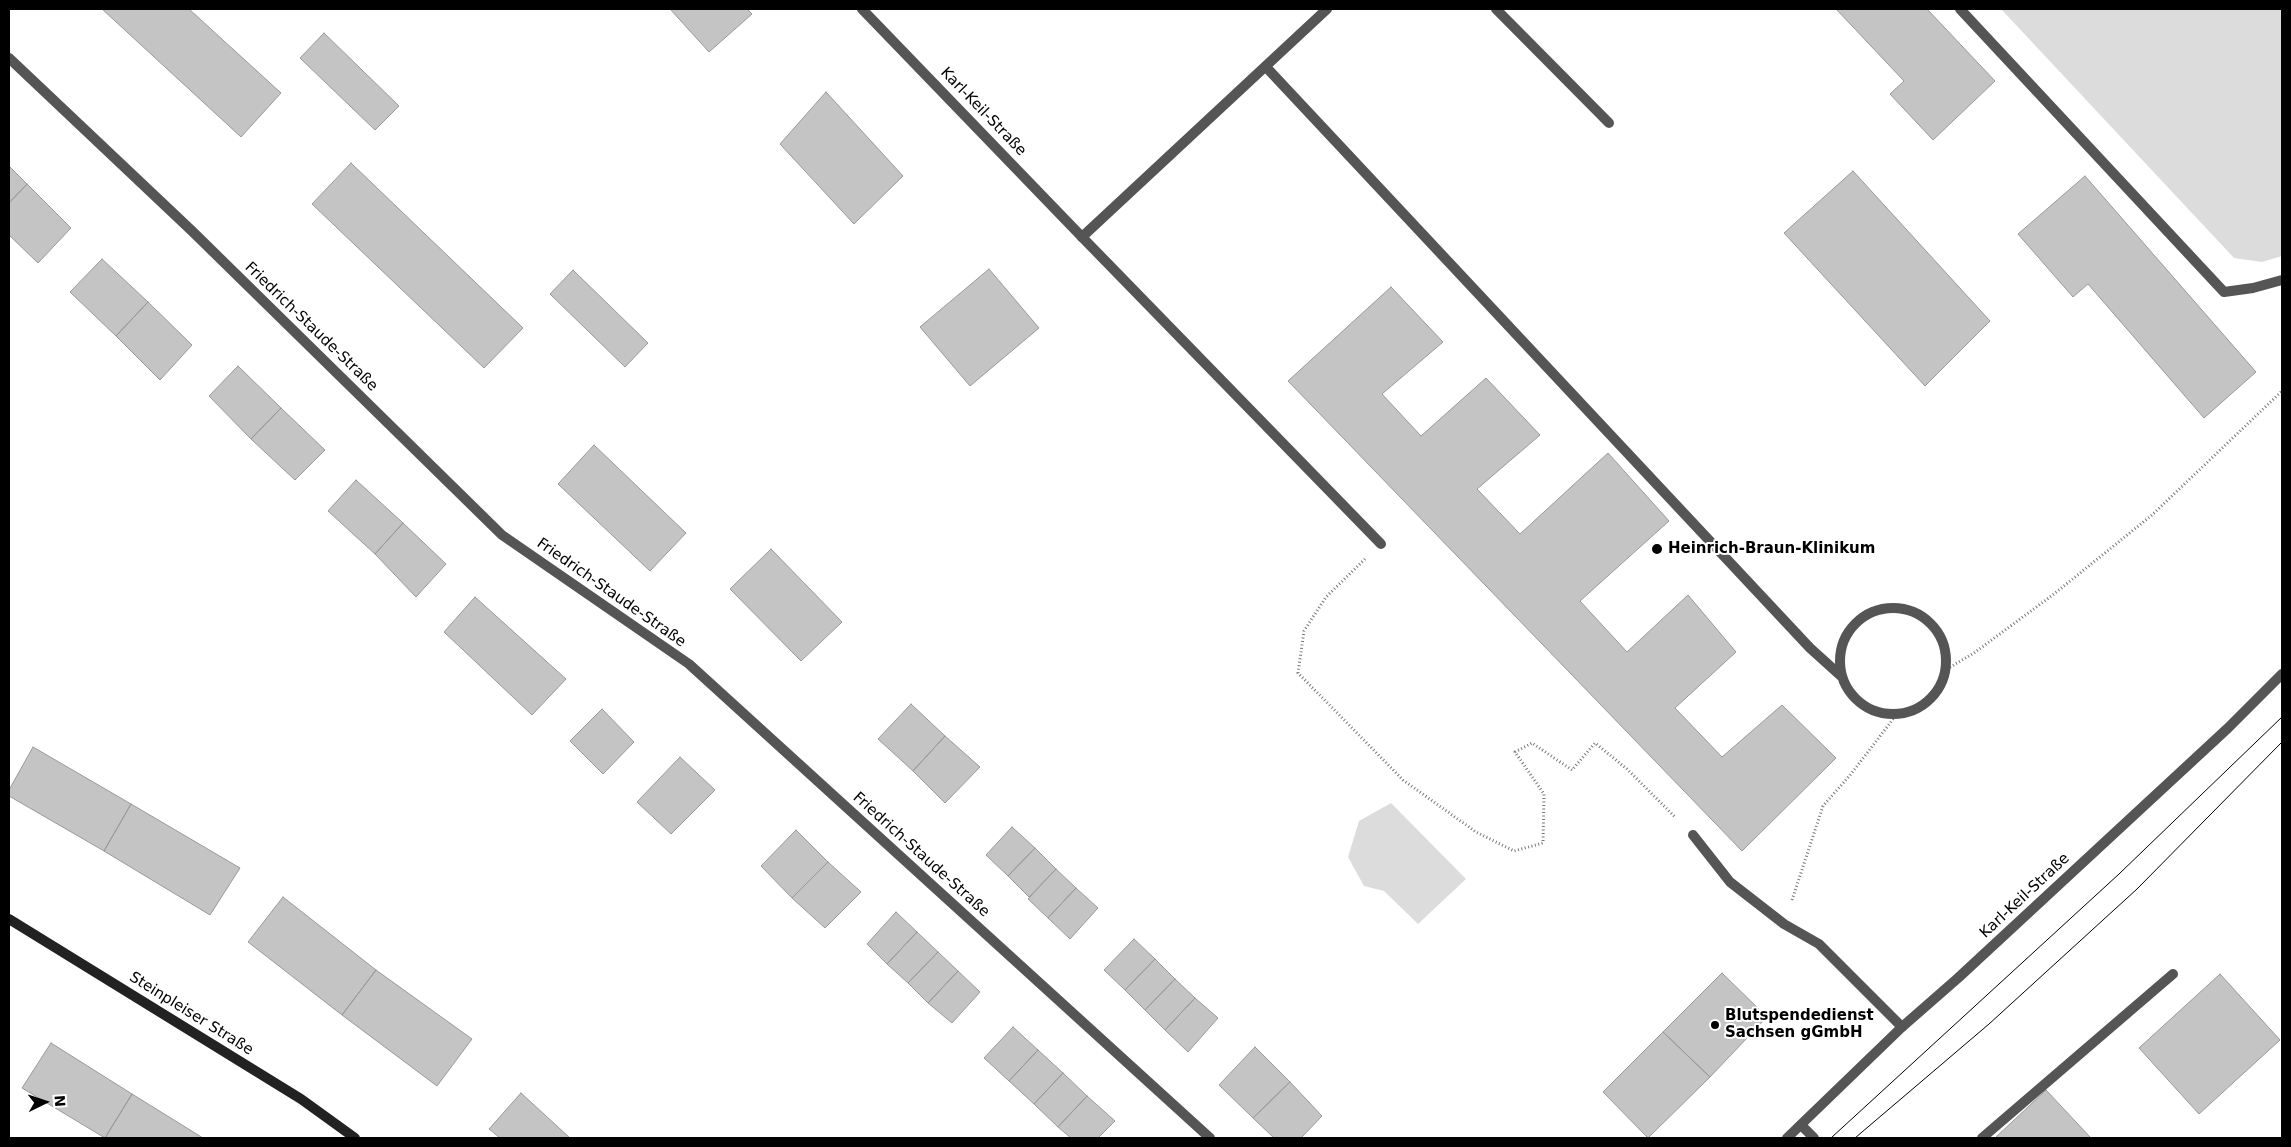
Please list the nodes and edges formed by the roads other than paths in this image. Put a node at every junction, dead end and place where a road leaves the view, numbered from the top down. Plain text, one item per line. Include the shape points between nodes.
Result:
1 (862, 9) edge
2 (1327, 9) edge
3 (1496, 9) edge
4 (1960, 9) edge
5 (9, 58) edge
6 (1266, 67) junction
7 (1609, 123) dead end
8 (1082, 237) junction
9 (2282, 280) edge
10 (1381, 544) road end
11 (2282, 674) edge
12 (1841, 676) junction
13 (1693, 835) road end
14 (9, 919) edge
15 (2172, 974) dead end
16 (1902, 1027) junction
17 (1801, 1125) junction
18 (355, 1138) edge
19 (1210, 1138) edge
20 (1787, 1138) edge
21 (1814, 1138) edge
22 (1982, 1138) edge

1 - 8 street, Karl-Keil-Straße
2 - 6 street
3 - 7 street
4 - 9 street via 2224,292
5 - 19 street, Friedrich-Staude-Straße via 192,231 502,535 689,664
6 - 8 street
6 - 12 street via 1804,641
8 - 10 street, Karl-Keil-Straße
11 - 16 street, Karl-Keil-Straße via 2214,742
12 - 12 street via 1842,646 1849,630 1860,618 1878,609 1908,609 1925,617 1940,634 1947,656 1938,692 1915,710 1897,714 1880,713 1857,701
13 - 16 street via 1730,882 1784,924 1819,944
14 - 18 main road, Steinpleiser Straße via 301,1099
15 - 22 street
16 - 17 street, Karl-Keil-Straße
17 - 20 street, Karl-Keil-Straße
17 - 21 street

